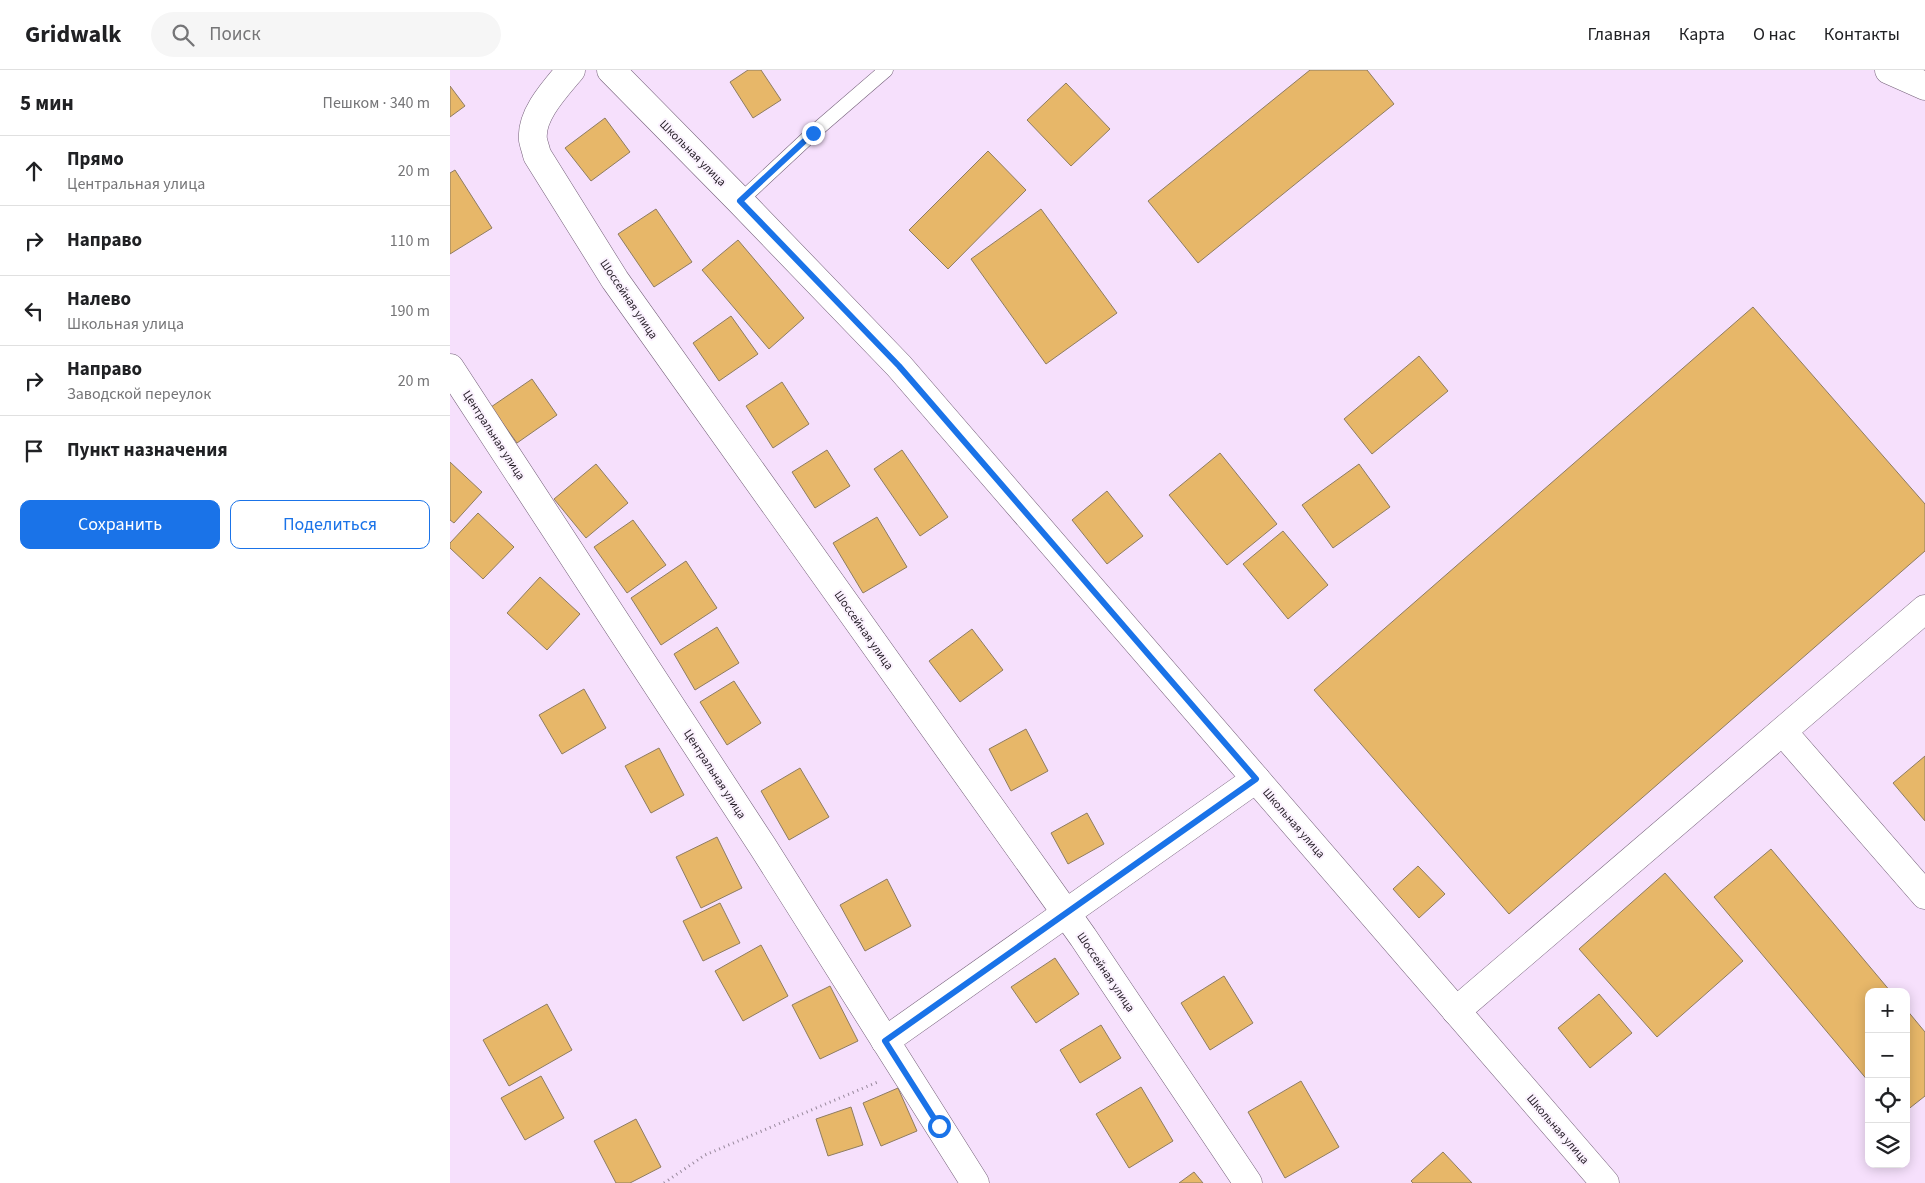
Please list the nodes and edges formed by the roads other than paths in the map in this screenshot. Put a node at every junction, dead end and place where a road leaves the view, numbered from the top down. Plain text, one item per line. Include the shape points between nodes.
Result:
1 (571, 70) edge
2 (611, 70) edge
3 (886, 70) edge
4 (1889, 70) edge
5 (1925, 86) edge
6 (740, 201) junction
7 (450, 368) edge
8 (1925, 609) edge
9 (1783, 732) junction
10 (1256, 779) junction
11 (1925, 895) edge
12 (1067, 914) junction
13 (1456, 1011) junction
14 (885, 1041) junction
15 (976, 1183) edge
16 (1248, 1183) edge
17 (1605, 1183) edge

1 - 12 street, Шоссейная улица via 549,96 535,124 533,139 537,155 614,280
2 - 6 street, Школьная улица
3 - 6 lane
4 - 5 street
6 - 10 street, Школьная улица via 899,366
7 - 14 street, Центральная улица via 763,847
8 - 9 street
9 - 11 street
9 - 13 street
10 - 12 street
10 - 13 street, Школьная улица
12 - 14 street
12 - 16 street, Шоссейная улица
13 - 17 street, Школьная улица
14 - 15 street, Центральная улица

